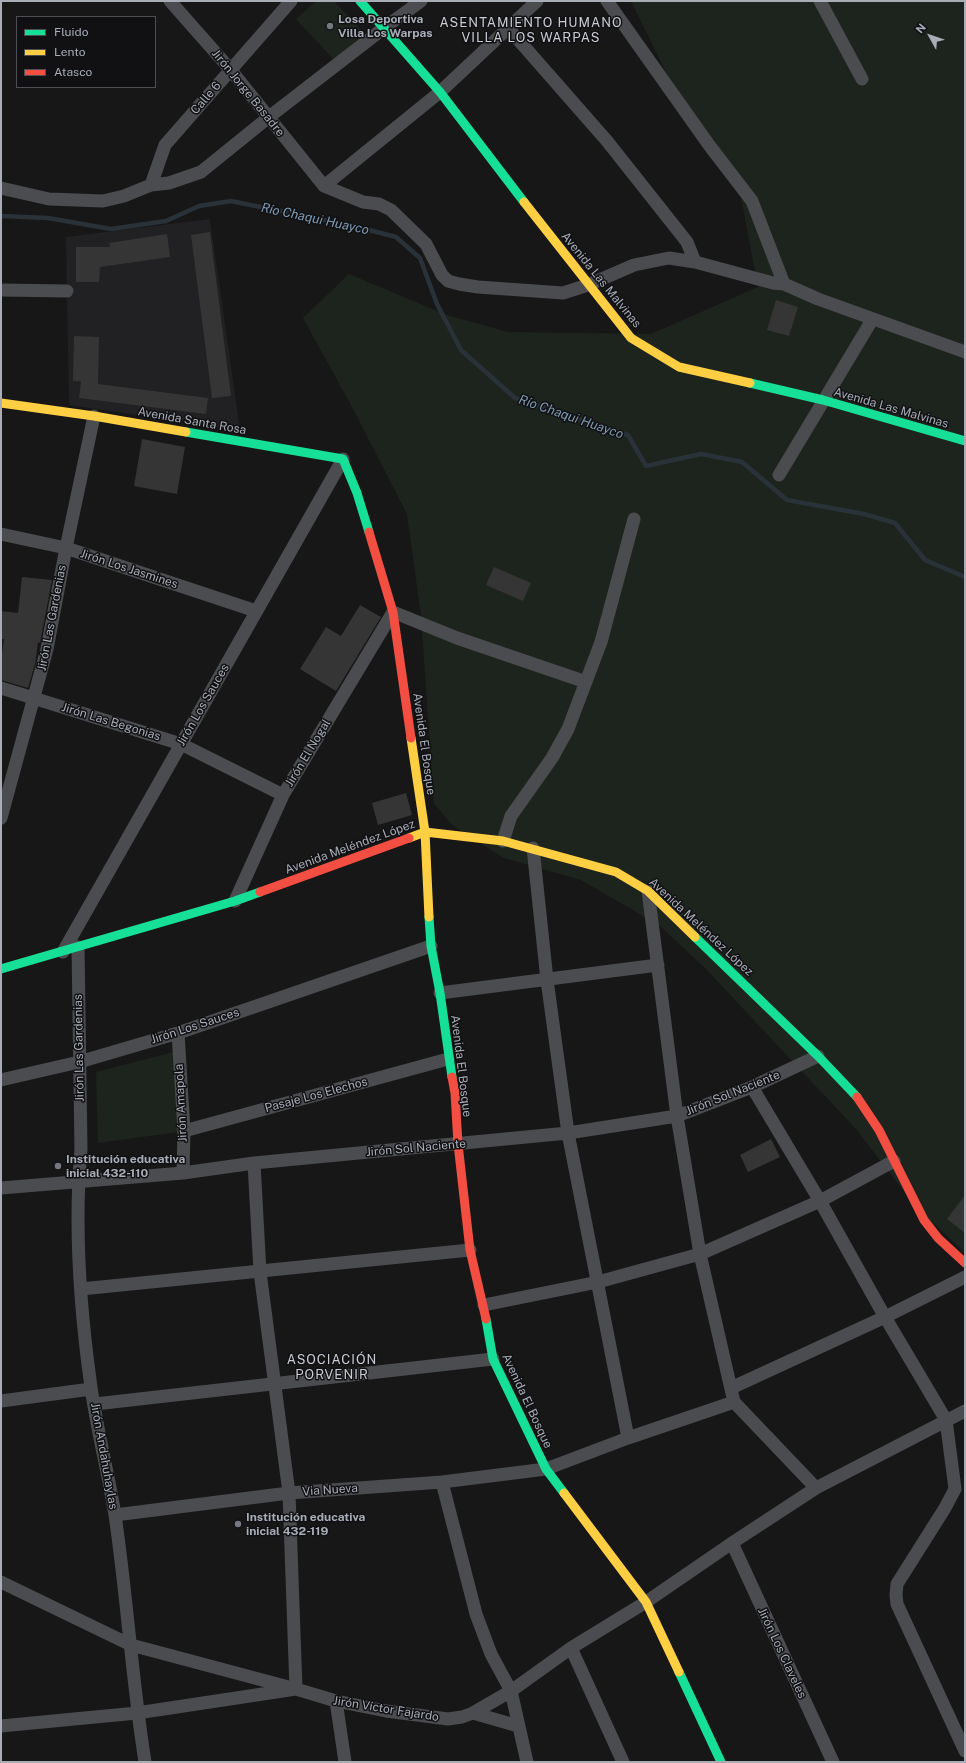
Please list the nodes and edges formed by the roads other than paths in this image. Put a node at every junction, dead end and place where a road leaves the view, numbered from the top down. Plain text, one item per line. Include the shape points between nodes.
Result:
1 (170, 1) edge
2 (291, 1) edge
3 (360, 1) edge
4 (421, 1) edge
5 (537, 1) edge
6 (607, 1) edge
7 (820, 1) edge
8 (384, 28) junction
9 (508, 28) junction
10 (230, 69) junction
11 (862, 79) dead end
12 (440, 92) junction
13 (268, 117) junction
14 (151, 186) junction
15 (324, 186) junction
16 (1, 188) edge
17 (695, 262) junction
18 (784, 284) junction
19 (588, 285) junction
20 (1, 290) edge
21 (68, 291) dead end
22 (872, 320) junction
23 (965, 352) edge
24 (823, 400) junction
25 (1, 403) edge
26 (94, 416) junction
27 (965, 441) edge
28 (342, 459) junction
29 (779, 475) dead end
30 (634, 519) dead end
31 (1, 534) edge
32 (66, 548) junction
33 (256, 612) junction
34 (393, 612) junction
35 (586, 682) junction
36 (1, 688) edge
37 (34, 699) junction
38 (180, 744) junction
39 (283, 795) junction
40 (1, 818) edge
41 (425, 832) junction
42 (503, 841) junction
43 (533, 848) junction
44 (648, 891) junction
45 (235, 901) junction
46 (431, 946) junction
47 (78, 947) junction
48 (63, 952) junction
49 (658, 965) junction
50 (1, 969) edge
51 (547, 980) junction
52 (440, 993) junction
53 (178, 1033) junction
54 (818, 1056) junction
55 (448, 1059) junction
56 (79, 1062) junction
57 (1, 1080) edge
58 (752, 1087) junction
59 (677, 1116) junction
60 (184, 1131) junction
61 (568, 1133) junction
62 (458, 1144) junction
63 (81, 1149) joint
64 (894, 1161) junction
65 (254, 1163) junction
66 (183, 1173) junction
67 (78, 1181) junction
68 (1, 1188) edge
69 (820, 1201) junction
70 (470, 1250) junction
71 (700, 1254) junction
72 (965, 1263) edge
73 (260, 1272) junction
74 (965, 1277) edge
75 (598, 1282) junction
76 (81, 1289) junction
77 (484, 1305) junction
78 (885, 1317) junction
79 (493, 1359) junction
80 (274, 1384) junction
81 (91, 1388) junction
82 (731, 1388) junction
83 (1, 1401) edge
84 (734, 1402) junction
85 (95, 1404) junction
86 (965, 1411) edge
87 (946, 1420) junction
88 (965, 1421) edge
89 (628, 1438) junction
90 (546, 1469) junction
91 (442, 1482) junction
92 (816, 1488) junction
93 (289, 1493) junction
94 (115, 1515) junction
95 (732, 1543) junction
96 (1, 1582) edge
97 (646, 1602) junction
98 (131, 1645) junction
99 (571, 1648) junction
100 (296, 1689) junction
101 (511, 1692) junction
102 (336, 1701) junction
103 (137, 1713) junction
104 (473, 1713) junction
105 (1, 1726) edge
106 (518, 1726) junction
107 (965, 1751) edge
108 (145, 1762) edge
109 (345, 1762) edge
110 (527, 1762) edge
111 (623, 1762) edge
112 (721, 1762) edge
113 (833, 1762) edge

1 - 10 street, Jirón Jorge Basadre
2 - 10 street, Calle 6
3 - 8 street, Avenida Las Malvinas
4 - 8 street
5 - 9 street
6 - 18 street via 752,202
7 - 11 street
8 - 12 street, Avenida Las Malvinas
8 - 13 street
9 - 12 street
9 - 17 street via 607,140 687,242
10 - 13 street, Jirón Jorge Basadre
10 - 14 street, Calle 6 via 165,145
12 - 15 street
12 - 19 street, Avenida Las Malvinas
13 - 14 street via 201,172
13 - 15 street, Jirón Jorge Basadre
14 - 16 street via 103,201 49,199
15 - 19 street via 363,202 379,204 392,210 426,244 442,275 448,281 478,288 563,293
17 - 18 street
17 - 19 street via 669,258 634,265
18 - 22 street
19 - 24 street, Avenida Las Malvinas via 631,338 679,367
20 - 21 street
22 - 23 street
22 - 24 street
24 - 27 street, Avenida Las Malvinas
24 - 29 street
25 - 26 street, Avenida Santa Rosa
26 - 28 street, Avenida Santa Rosa
26 - 32 street, Jirón Las Gardenias
28 - 33 street, Jirón Los Sauces
28 - 34 street, Avenida El Bosque via 357,493
30 - 35 street via 601,642
31 - 32 street, Jirón Los Jasmines
32 - 33 street, Jirón Los Jasmines
32 - 37 street, Jirón Las Gardenias via 47,649
33 - 38 street, Jirón Los Sauces
34 - 35 street via 457,638
34 - 39 street, Jirón El Nogal
34 - 41 street, Avenida El Bosque
35 - 42 street via 568,729 552,758 512,816
36 - 37 street, Jirón Las Begonias
37 - 38 street, Jirón Las Begonias
37 - 40 street, Jirón Las Gardenias
38 - 39 street, Jirón Las Begonias
38 - 48 street, Jirón Los Sauces
39 - 45 street, Jirón El Nogal
41 - 42 street, Avenida Meléndez López
41 - 45 street, Avenida Meléndez López
41 - 46 street, Avenida El Bosque
42 - 43 street, Avenida Meléndez López
43 - 44 street, Avenida Meléndez López via 616,872
43 - 51 street
44 - 49 street
44 - 54 street, Avenida Meléndez López
45 - 47 street, Avenida Meléndez López
46 - 52 street, Avenida El Bosque
46 - 53 street, Jirón Los Sauces
47 - 48 street, Avenida Meléndez López
47 - 56 street, Jirón Las Gardenias
48 - 50 street, Avenida Meléndez López
49 - 51 street
49 - 59 street
51 - 52 street
51 - 61 street
52 - 55 street, Avenida El Bosque
53 - 56 street, Jirón Los Sauces
53 - 60 street, Jirón Amapola
54 - 58 street, Jirón Sol Naciente
54 - 64 street, Avenida Meléndez López via 861,1101 880,1130
55 - 60 street, Pasaje Los Elechos
55 - 62 street, Avenida El Bosque via 455,1092
56 - 57 street, Jirón Los Sauces
56 - 63 street, Jirón Las Gardenias
58 - 59 street, Jirón Sol Naciente
58 - 69 street
59 - 61 street, Jirón Sol Naciente
59 - 71 street
60 - 66 street, Jirón Amapola
61 - 62 street, Jirón Sol Naciente
61 - 75 street
62 - 65 street, Jirón Sol Naciente
62 - 70 street, Avenida El Bosque
63 - 67 street, Jirón Andahuhaylas
64 - 69 street
64 - 72 street, Avenida Meléndez López via 924,1220 938,1238
65 - 66 street, Jirón Sol Naciente
65 - 73 street
66 - 67 street, Jirón Sol Naciente
67 - 68 street, Jirón Sol Naciente
67 - 76 street, Jirón Andahuhaylas
69 - 71 street
69 - 78 street
70 - 73 street
70 - 77 street, Avenida El Bosque
71 - 75 street
71 - 82 street
73 - 76 street
73 - 80 street
74 - 78 street
75 - 77 street
75 - 89 street
76 - 81 street, Jirón Andahuhaylas
77 - 79 street, Avenida El Bosque
78 - 82 street
78 - 87 street
79 - 80 street
79 - 90 street, Avenida El Bosque
80 - 85 street
80 - 93 street
81 - 83 street
81 - 85 street, Jirón Andahuhaylas
82 - 84 street
84 - 89 street, Via Nueva
84 - 92 street
85 - 94 street, Jirón Andahuhaylas
86 - 87 street, Jirón Víctor Fajardo
87 - 88 street
87 - 92 street, Jirón Víctor Fajardo
87 - 107 street via 955,1488 898,1584 896,1595 897,1604
89 - 90 street, Via Nueva
90 - 91 street, Via Nueva
90 - 97 street, Avenida El Bosque
91 - 93 street, Via Nueva
91 - 101 street via 476,1614 491,1654
92 - 95 street, Jirón Víctor Fajardo
93 - 94 street, Via Nueva
93 - 100 street
94 - 98 street, Jirón Andahuhaylas
95 - 97 street, Jirón Víctor Fajardo
95 - 113 street, Jirón Los Claveles
96 - 98 street
97 - 99 street, Jirón Víctor Fajardo
97 - 112 street, Avenida El Bosque
98 - 100 street
98 - 103 street, Jirón Andahuhaylas
99 - 101 street, Jirón Víctor Fajardo
99 - 111 street
100 - 102 street, Jirón Víctor Fajardo
100 - 103 street, Jirón Víctor Fajardo
101 - 104 street, Jirón Víctor Fajardo
101 - 106 street
102 - 104 street, Jirón Víctor Fajardo via 448,1719
102 - 109 street
103 - 105 street, Jirón Víctor Fajardo
103 - 108 street, Jirón Andahuhaylas
104 - 106 street
106 - 110 street

